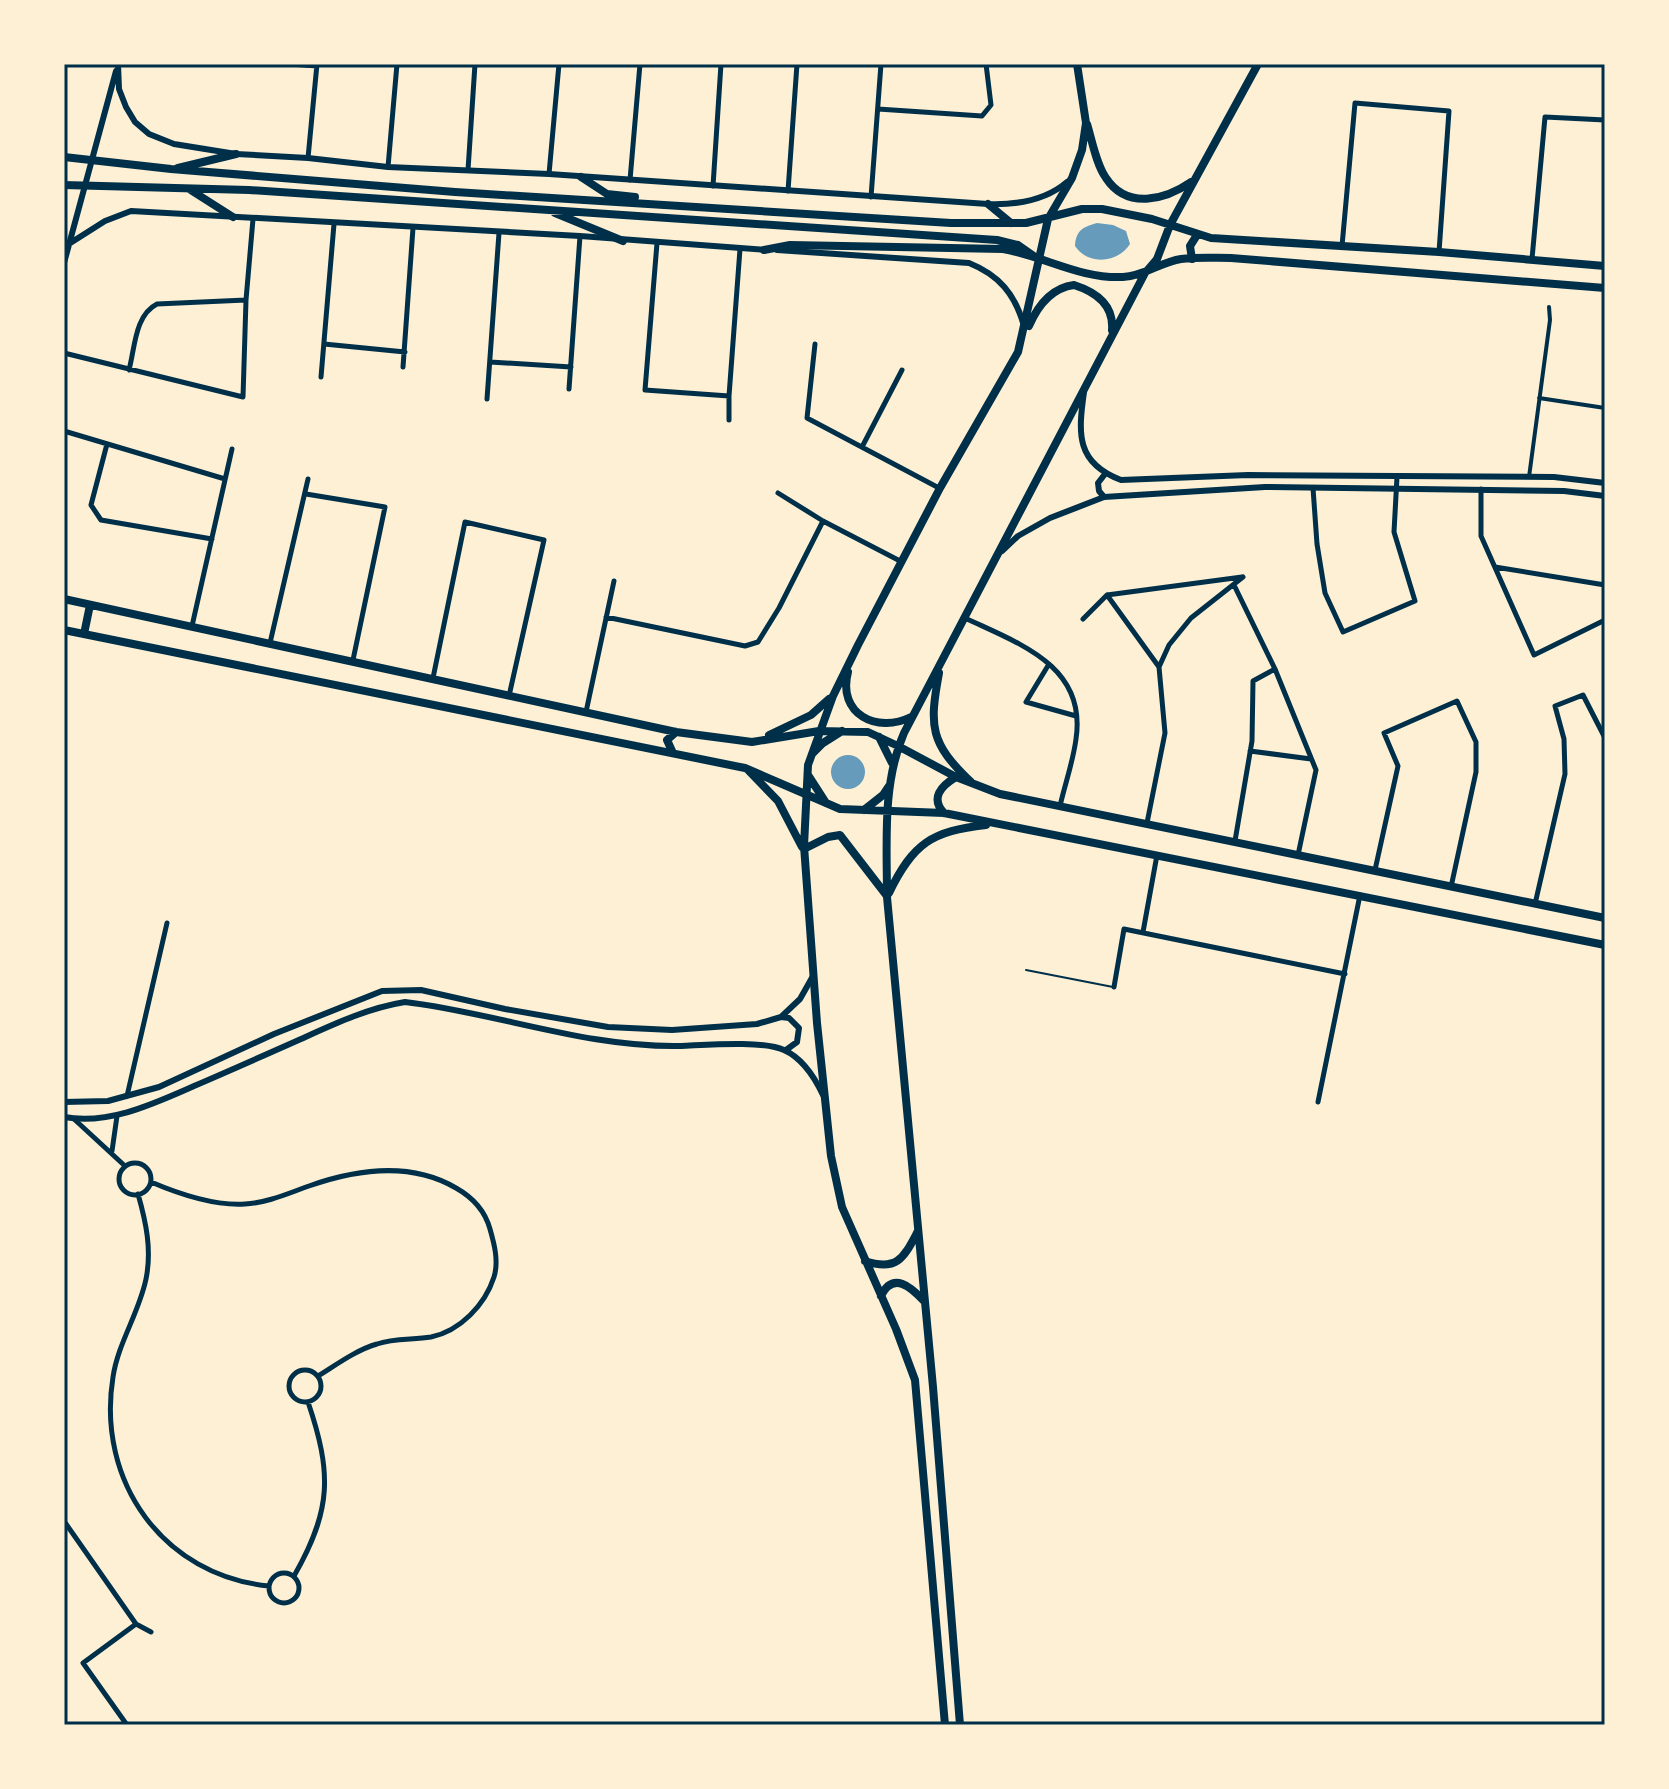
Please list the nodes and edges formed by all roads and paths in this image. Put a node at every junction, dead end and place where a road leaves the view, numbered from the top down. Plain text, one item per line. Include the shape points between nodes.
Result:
1 (118, 64) edge
2 (290, 64) edge
3 (397, 64) edge
4 (475, 64) edge
5 (559, 64) edge
6 (640, 64) edge
7 (721, 64) edge
8 (797, 64) edge
9 (881, 64) edge
10 (986, 64) edge
11 (1077, 64) edge
12 (1258, 64) edge
13 (317, 65) edge
14 (878, 109) junction
15 (1605, 120) edge
16 (1086, 123) junction
17 (236, 154) junction
18 (64, 157) edge
19 (308, 158) junction
20 (92, 160) junction
21 (388, 167) junction
22 (171, 169) junction
23 (468, 170) junction
24 (549, 174) junction
25 (581, 177) junction
26 (1072, 178) junction
27 (630, 180) junction
28 (1193, 181) junction
29 (64, 185) edge
30 (713, 186) junction
31 (87, 187) junction
32 (189, 189) junction
33 (788, 192) junction
34 (871, 198) junction
35 (988, 204) junction
36 (699, 206) junction
37 (547, 210) junction
38 (233, 217) junction
39 (253, 219) junction
40 (1048, 219) junction
41 (1012, 223) junction
42 (334, 224) junction
43 (1170, 225) junction
44 (413, 228) junction
45 (499, 233) junction
46 (1197, 235) junction
47 (580, 236) junction
48 (623, 241) junction
49 (657, 243) junction
50 (67, 246) edge
51 (1342, 246) junction
52 (740, 249) junction
53 (764, 250) junction
54 (1439, 252) junction
55 (1038, 259) junction
56 (1192, 259) junction
57 (1532, 259) junction
58 (64, 263) edge
59 (1605, 266) edge
60 (1145, 273) junction
61 (1605, 288) edge
62 (246, 300) junction
63 (1549, 307) dead end
64 (1025, 330) junction
65 (1112, 336) junction
66 (324, 344) junction
67 (815, 344) dead end
68 (405, 352) junction
69 (1018, 352) junction
70 (64, 353) edge
71 (490, 362) junction
72 (403, 367) dead end
73 (571, 367) junction
74 (129, 370) junction
75 (902, 370) dead end
76 (321, 377) dead end
77 (1086, 385) junction
78 (569, 389) dead end
79 (729, 396) junction
80 (1539, 398) junction
81 (487, 399) dead end
82 (1605, 408) edge
83 (729, 420) dead end
84 (64, 431) edge
85 (107, 444) junction
86 (862, 447) junction
87 (232, 449) dead end
88 (1105, 474) junction
89 (1397, 477) junction
90 (1529, 477) junction
91 (225, 479) junction
92 (308, 479) dead end
93 (1605, 483) edge
94 (940, 488) junction
95 (1313, 488) junction
96 (1481, 489) junction
97 (1397, 490) junction
98 (778, 493) dead end
99 (306, 494) junction
100 (1605, 496) edge
101 (1104, 497) junction
102 (823, 521) junction
103 (212, 539) junction
104 (999, 553) junction
105 (902, 562) junction
106 (1494, 567) junction
107 (614, 581) dead end
108 (1234, 585) junction
109 (1605, 585) edge
110 (1107, 595) junction
111 (64, 599) edge
112 (90, 605) junction
113 (606, 617) junction
114 (964, 617) junction
115 (1083, 619) dead end
116 (1605, 620) edge
117 (192, 627) junction
118 (64, 630) edge
119 (84, 634) junction
120 (270, 643) junction
121 (853, 655) junction
122 (353, 660) junction
123 (941, 663) junction
124 (1049, 664) junction
125 (1159, 667) junction
126 (1275, 669) junction
127 (433, 678) junction
128 (509, 696) junction
129 (833, 696) junction
130 (586, 713) junction
131 (1076, 716) junction
132 (912, 717) junction
133 (623, 721) junction
134 (819, 731) junction
135 (843, 731) junction
136 (676, 732) junction
137 (879, 737) junction
138 (1605, 738) edge
139 (619, 742) junction
140 (752, 742) junction
141 (898, 746) junction
142 (672, 751) junction
143 (1250, 751) junction
144 (810, 756) junction
145 (1312, 759) junction
146 (745, 768) junction
147 (893, 768) junction
148 (807, 774) junction
149 (956, 777) junction
150 (974, 785) junction
151 (889, 786) junction
152 (807, 796) junction
153 (827, 804) junction
154 (1060, 807) junction
155 (887, 810) junction
156 (863, 811) junction
157 (944, 813) junction
158 (1147, 823) junction
159 (993, 824) junction
160 (1235, 842) junction
161 (804, 851) junction
162 (1157, 855) junction
163 (1298, 855) junction
164 (1375, 871) junction
165 (1451, 888) junction
166 (1360, 895) junction
167 (887, 897) junction
168 (1535, 905) junction
169 (1605, 918) edge
170 (167, 923) dead end
171 (1143, 932) junction
172 (1605, 945) edge
173 (1026, 970) dead end
174 (1345, 974) junction
175 (813, 976) junction
176 (1114, 987) joint
177 (781, 1017) junction
178 (786, 1050) junction
179 (127, 1096) junction
180 (825, 1099) junction
181 (64, 1102) edge
182 (1318, 1102) dead end
183 (117, 1116) junction
184 (64, 1117) edge
185 (74, 1119) junction
186 (112, 1152) junction
187 (125, 1166) junction
188 (151, 1182) junction
189 (138, 1194) junction
190 (918, 1230) junction
191 (865, 1261) junction
192 (881, 1296) junction
193 (925, 1301) junction
194 (318, 1376) junction
195 (308, 1402) junction
196 (64, 1521) edge
197 (294, 1576) junction
198 (269, 1586) junction
199 (136, 1624) junction
200 (151, 1632) dead end
201 (127, 1725) edge
202 (945, 1725) edge
203 (960, 1725) edge

1 - 17 street via 126,107 149,134 174,144
1 - 20 street
2 - 13 street
3 - 21 street
4 - 23 street
5 - 24 street
6 - 27 street
7 - 30 street
8 - 33 street
9 - 14 street
10 - 14 street via 991,105 982,116
11 - 16 main road
12 - 28 main road
13 - 19 street
14 - 34 street
15 - 57 street via 1545,117
16 - 26 main road
16 - 28 main road via 1105,178 1127,195 1160,198
17 - 19 street
17 - 22 main road
18 - 20 main road
19 - 21 street
20 - 22 main road
20 - 31 street
21 - 23 street
22 - 36 main road
23 - 24 street
24 - 25 street
25 - 27 street
25 - 36 main road via 607,194
26 - 35 street via 1042,198
26 - 40 main road
27 - 30 street
28 - 43 main road
29 - 31 main road
30 - 33 street
31 - 32 main road
31 - 50 street
32 - 37 main road
32 - 38 main road
33 - 34 street
34 - 35 street
35 - 41 main road
36 - 41 main road
37 - 48 main road
37 - 55 main road via 997,240 1018,245
38 - 39 street
38 - 50 street via 131,211
39 - 42 street
39 - 62 street
40 - 41 main road
40 - 43 main road via 1102,209
40 - 55 main road
42 - 44 street
42 - 66 street
43 - 46 main road
43 - 60 main road via 1157,259
44 - 45 street
44 - 68 street
45 - 47 street
45 - 71 street
46 - 51 main road
46 - 56 main road via 1190,246
47 - 48 street
47 - 73 street
48 - 49 street
49 - 52 street
49 - 79 street via 645,390
50 - 58 street
51 - 54 main road
51 - 54 street via 1355,103 1449,111
52 - 53 street
52 - 79 street
53 - 55 main road via 790,245 1003,249
53 - 64 street via 969,263 986,270 1013,295
54 - 57 main road
55 - 60 main road via 1076,272 1122,277
55 - 64 main road
56 - 60 main road
56 - 61 main road
57 - 59 main road
60 - 65 main road
62 - 74 street via 157,304 148,309
62 - 74 street via 243,397
63 - 80 street
64 - 69 main road
65 - 69 main road via 1113,321 1099,296 1064,286 1035,313
65 - 77 main road
66 - 68 street
66 - 76 street
67 - 86 street via 807,418
68 - 72 street
69 - 94 main road
70 - 74 street
71 - 73 street
71 - 81 street
73 - 78 street
75 - 86 street
77 - 88 street via 1081,438
77 - 104 main road
79 - 83 street
80 - 82 street
80 - 90 street
84 - 85 street
85 - 91 street
85 - 103 street via 91,505 101,520
86 - 94 street
87 - 91 street
88 - 89 street via 1147,481 1248,475
88 - 101 street via 1098,483
89 - 90 street
89 - 97 street
90 - 93 street
91 - 103 street
92 - 99 street
94 - 105 main road
95 - 97 street
95 - 97 street via 1325,593 1343,632 1415,601 1394,532
95 - 101 street
96 - 97 street
96 - 100 street
96 - 106 street via 1481,536
98 - 102 street
99 - 120 street
99 - 122 street via 385,507
101 - 104 street via 1050,518
102 - 105 street
102 - 113 street via 758,642 745,646
103 - 117 street
104 - 114 main road
105 - 121 main road
106 - 109 street
106 - 116 street via 1534,655
107 - 113 street
108 - 110 street via 1243,577
108 - 125 street via 1191,618
108 - 126 street
110 - 115 street
110 - 125 street
111 - 112 main road
112 - 117 main road
112 - 119 main road
113 - 130 street
114 - 123 main road
114 - 124 street
117 - 120 main road
118 - 119 main road
119 - 139 main road
120 - 122 main road
121 - 129 main road
121 - 132 main road via 846,690 859,714 884,725
122 - 127 main road
123 - 132 main road
123 - 150 main road via 935,730 947,759
124 - 131 street via 1063,676 1077,704
124 - 131 street via 1026,702
125 - 158 street via 1165,733
126 - 143 street via 1253,681
126 - 145 street
127 - 128 main road
127 - 128 street via 465,522 544,540
128 - 130 main road
129 - 134 main road
129 - 140 main road via 811,715
130 - 133 main road
131 - 154 street
132 - 141 main road
133 - 136 main road
133 - 139 main road via 629,734
134 - 135 main road
134 - 140 main road
134 - 144 main road
135 - 137 main road
135 - 144 main road
136 - 140 main road
136 - 142 main road via 667,740
137 - 141 main road
137 - 147 main road
138 - 168 street via 1583,695 1555,706 1564,739 1565,774
139 - 142 main road
141 - 147 main road
141 - 149 main road
142 - 146 main road
143 - 145 street
143 - 160 street
144 - 148 main road
145 - 163 street via 1316,770
146 - 152 main road
146 - 161 main road via 778,801
147 - 151 main road
148 - 152 main road
148 - 153 main road
149 - 150 main road
149 - 157 main road via 939,791 938,805
150 - 154 main road
151 - 155 main road
151 - 156 main road
152 - 153 main road
152 - 161 main road
153 - 156 main road
154 - 158 main road
155 - 156 main road
155 - 157 main road
155 - 167 main road
157 - 159 main road
158 - 160 main road
159 - 162 main road
159 - 167 main road via 935,836 909,859
160 - 163 main road
161 - 167 main road via 840,835
161 - 175 main road
162 - 166 main road
162 - 171 street
163 - 164 main road
164 - 165 main road
164 - 165 street via 1398,766 1384,733 1457,701 1476,742 1476,772
165 - 168 main road
166 - 172 main road
166 - 174 street
167 - 190 main road
168 - 169 main road
170 - 179 street
171 - 174 street
171 - 176 street via 1124,929
173 - 176 lane
174 - 182 street
175 - 177 street
175 - 180 main road
177 - 178 street via 799,1028 797,1042
177 - 179 street via 757,1024 672,1030 608,1027 421,990 382,991
178 - 180 street via 809,1071
178 - 183 street via 746,1045 652,1047 405,1002 345,1019
179 - 181 street
180 - 191 main road via 842,1207
183 - 185 street
183 - 186 street
184 - 185 street
185 - 186 street
186 - 187 street
187 - 188 street via 145,1166
187 - 189 street via 120,1185 128,1194
188 - 189 street
188 - 194 street via 211,1201 245,1204 379,1169 443,1180 470,1196 488,1220 495,1251 494,1276 477,1307 461,1325 431,1337 375,1344
189 - 198 street via 147,1224 147,1267 113,1378 119,1468 134,1504 175,1550 241,1583
190 - 191 main road via 895,1263
190 - 193 main road
191 - 192 main road
192 - 193 main road via 898,1282
192 - 202 main road via 918,1397
193 - 203 main road
194 - 195 street via 321,1392
194 - 195 street via 302,1370 289,1381 293,1397
195 - 197 street via 321,1438 325,1484 321,1515
196 - 199 street
197 - 198 street via 279,1574
197 - 198 street via 300,1590 290,1602 275,1600
199 - 200 street
199 - 201 street via 83,1663

